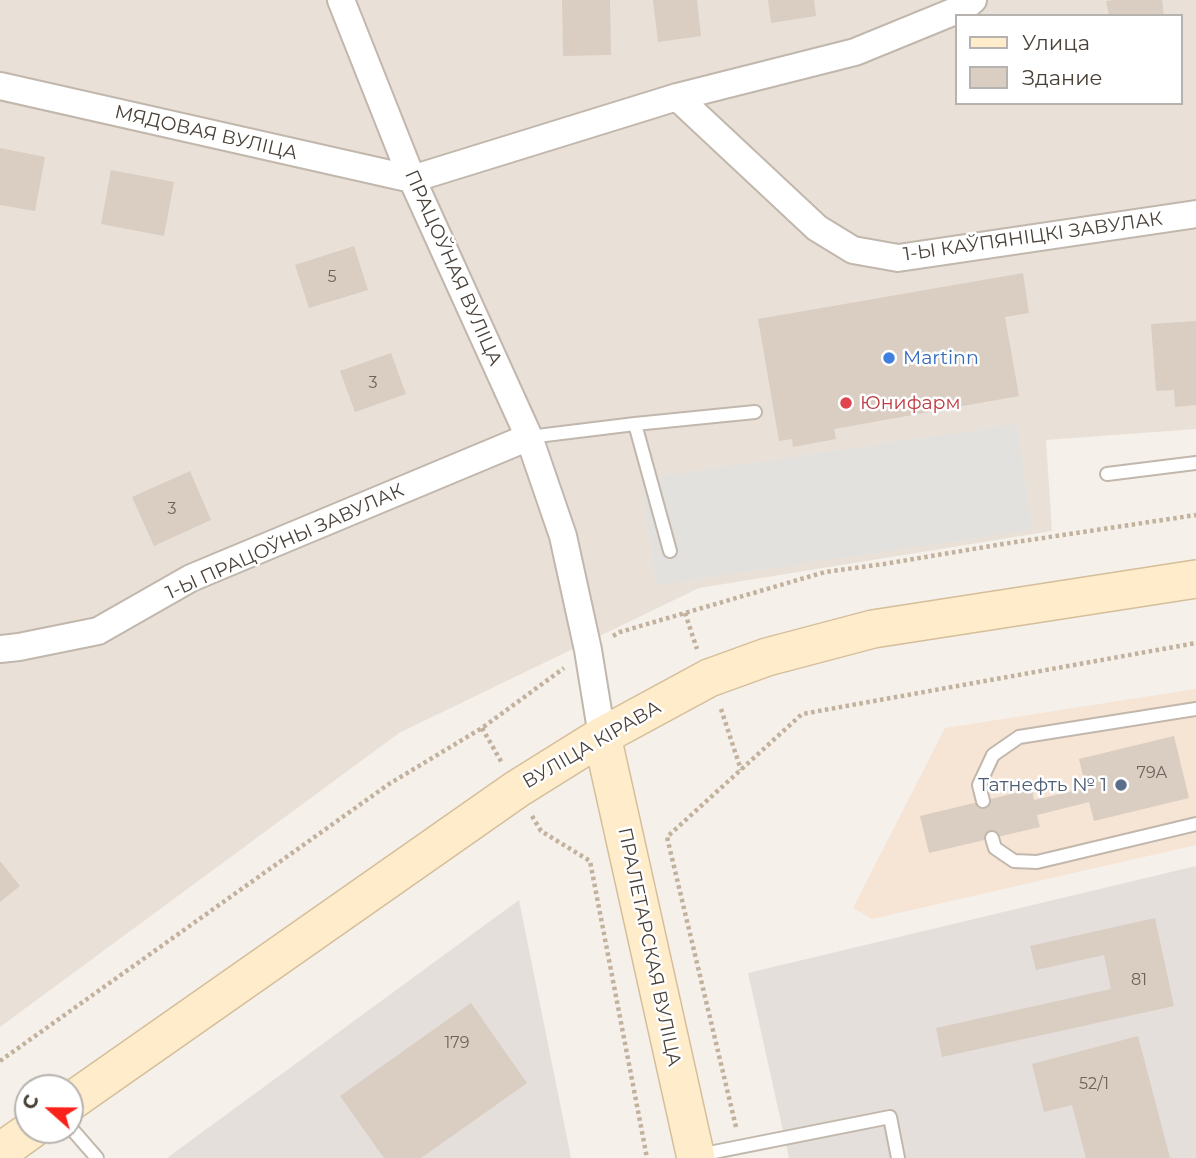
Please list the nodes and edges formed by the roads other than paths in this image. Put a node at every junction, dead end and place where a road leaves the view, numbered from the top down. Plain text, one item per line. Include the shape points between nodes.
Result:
1 (341, 0) edge
2 (973, 0) edge
3 (0, 86) edge
4 (677, 97) junction
5 (412, 179) junction
6 (1196, 214) edge
7 (755, 412) dead end
8 (635, 424) junction
9 (529, 438) junction
10 (1196, 463) edge
11 (1107, 474) dead end
12 (670, 551) dead end
13 (1196, 579) edge
14 (0, 649) edge
15 (1196, 709) edge
16 (602, 736) junction
17 (983, 801) dead end
18 (1196, 824) edge
19 (992, 838) dead end
20 (84, 1092) edge
21 (84, 1143) edge
22 (696, 1157) edge
23 (97, 1158) edge
24 (898, 1158) edge

1 - 5 street, ПРАЦОЎНАЯ ВУЛІЦА
2 - 4 street via 855,52
3 - 5 street, МЯДОВАЯ ВУЛІЦА
4 - 5 street
4 - 6 street, 1-Ы КАЎПЯНІЦКІ ЗАВУЛАК via 817,228 853,250 898,258
5 - 9 street, ПРАЦОЎНАЯ ВУЛІЦА
7 - 8 lane
8 - 9 lane
8 - 12 lane
9 - 14 street, 1-Ы ПРАЦОЎНЫ ЗАВУЛАК via 191,578 98,631
9 - 16 street, ПРАЦОЎНАЯ ВУЛІЦА via 563,536
10 - 11 lane
13 - 16 main road, ВУЛІЦА КІРАВА via 873,629 709,678
15 - 17 lane via 1018,737 993,755 979,785
16 - 20 main road, ВУЛІЦА КІРАВА via 517,789
16 - 22 main road, ПРАЛЕТАРСКАЯ ВУЛІЦА
18 - 19 lane via 1037,862 1014,861 995,849
21 - 23 lane
22 - 24 lane via 890,1117

